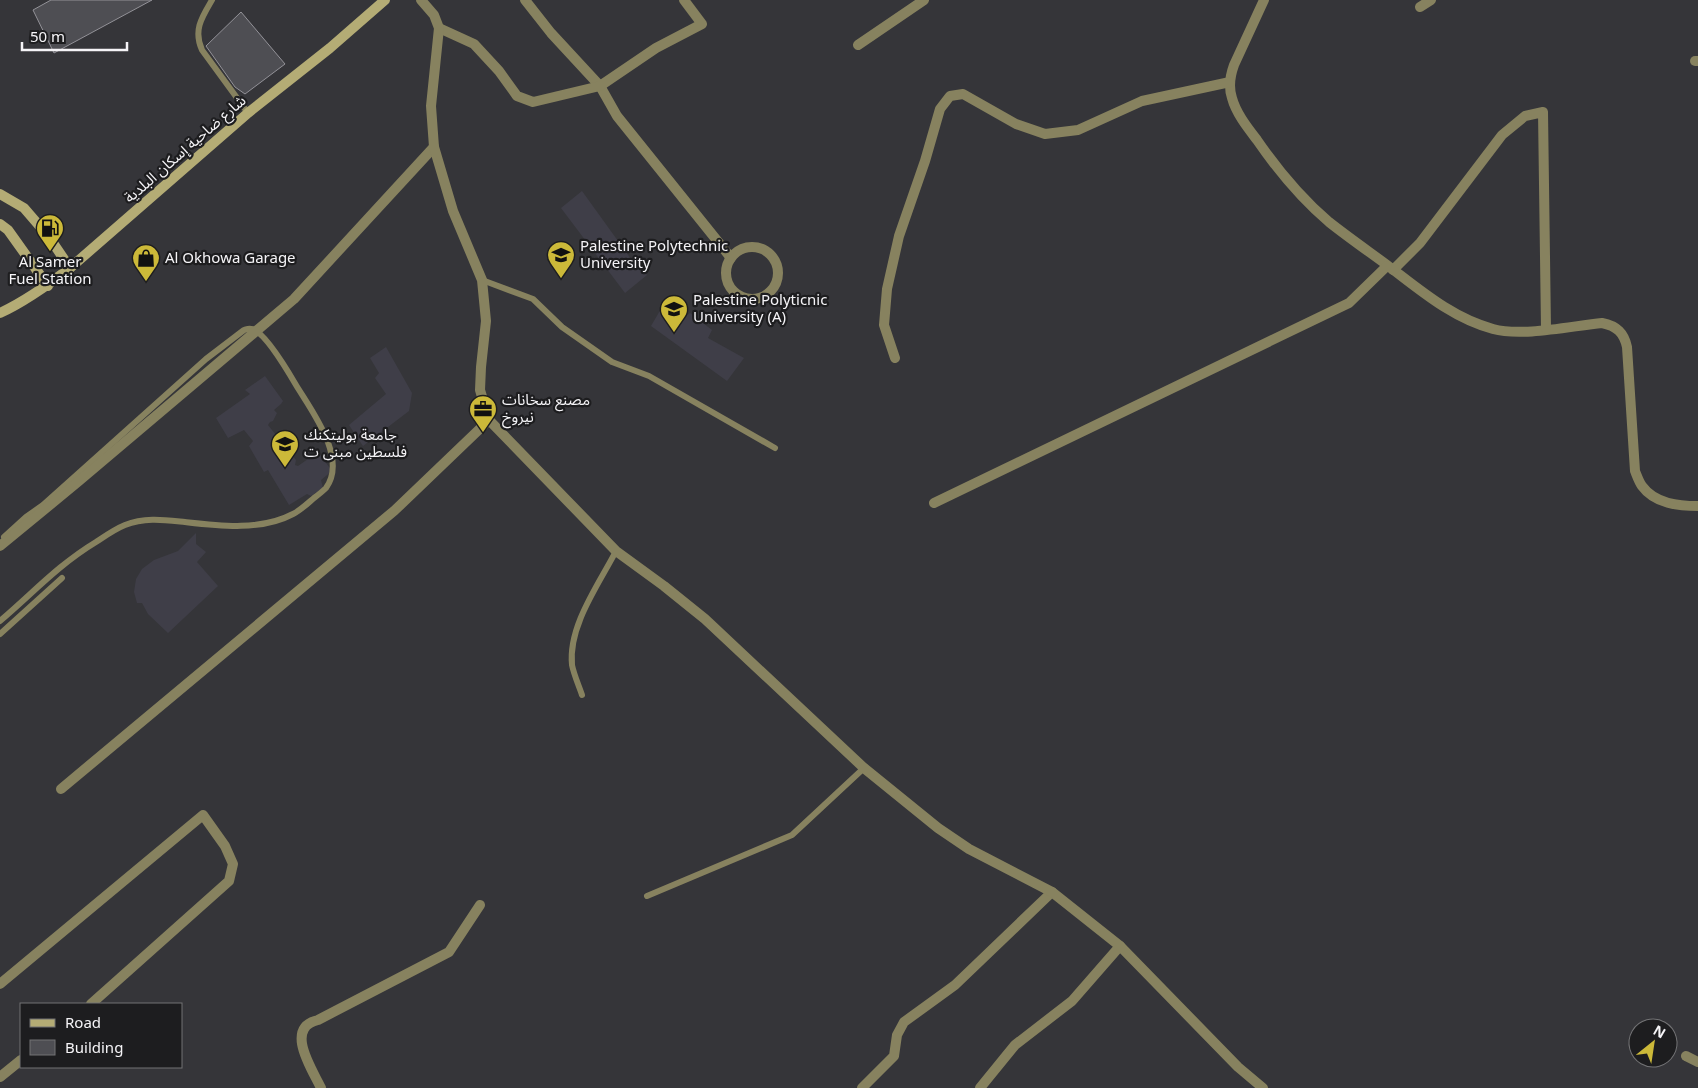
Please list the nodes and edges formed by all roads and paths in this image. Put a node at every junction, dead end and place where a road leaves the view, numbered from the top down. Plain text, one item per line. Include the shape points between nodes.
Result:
1 (212, 0) edge
2 (385, 0) edge
3 (421, 0) edge
4 (525, 0) edge
5 (684, 0) edge
6 (924, 0) edge
7 (1264, 0) edge
8 (1431, 0) edge
9 (1420, 7) dead end
10 (439, 28) junction
11 (858, 45) dead end
12 (1230, 82) junction
13 (600, 86) junction
14 (248, 113) junction
15 (434, 147) junction
16 (0, 194) edge
17 (0, 224) edge
18 (731, 258) junction
19 (70, 268) junction
20 (1390, 268) junction
21 (482, 280) junction
22 (48, 286) junction
23 (0, 313) edge
24 (1546, 329) junction
25 (256, 331) junction
26 (894, 358) dead end
27 (490, 420) junction
28 (775, 448) dead end
29 (934, 503) dead end
30 (1698, 506) edge
31 (0, 541) edge
32 (0, 546) edge
33 (616, 550) junction
34 (62, 578) dead end
35 (0, 622) edge
36 (0, 634) edge
37 (582, 695) dead end
38 (864, 768) junction
39 (60, 789) dead end
40 (1052, 892) junction
41 (647, 896) dead end
42 (480, 905) dead end
43 (1120, 946) junction
44 (0, 984) edge
45 (92, 1003) edge
46 (1686, 1056) dead end
47 (20, 1061) edge
48 (1698, 1062) edge
49 (0, 1077) edge
50 (322, 1088) edge
51 (862, 1088) edge
52 (980, 1088) edge
53 (1263, 1088) edge

1 - 14 lane via 201,18 199,43
2 - 14 main road, شارع ضاحية إسكان البلدية
3 - 10 street via 434,15
4 - 13 street
5 - 13 street via 702,24 656,48
6 - 11 street
7 - 12 street via 1234,64
8 - 9 street
10 - 13 street via 474,44 517,96 533,102
10 - 15 street via 432,106
12 - 20 street via 1232,100 1243,120 1307,201 1329,222
12 - 26 street via 1142,101 1078,130 1046,134 1016,124 963,94 950,96 940,109 899,236 887,288 884,325
13 - 18 street via 617,116
14 - 19 main road, شارع ضاحية إسكان البلدية
15 - 21 street via 453,211
15 - 25 street via 294,298
16 - 19 main road via 24,208
17 - 22 main road via 8,230
18 - 18 street via 726,275 734,291 741,296 759,298 777,282 777,265 768,252 744,248
19 - 22 main road, شارع ضاحية إسكان البلدية
20 - 24 street via 1440,305 1473,323 1495,330 1522,332
20 - 24 street via 1420,243 1502,135 1525,116 1543,112
20 - 29 street via 1349,303
21 - 27 street via 486,321 480,390
21 - 28 lane via 533,299 562,327 612,362 649,376
22 - 23 main road, شارع ضاحية إسكان البلدية
24 - 30 street via 1602,323 1611,324 1625,336 1635,471 1642,486 1664,502
25 - 31 lane via 244,330 206,360
25 - 32 street
25 - 35 lane via 279,358 326,438 333,466 326,488 294,514 263,524 150,520 126,524 70,559
27 - 33 street
27 - 39 street via 394,511
33 - 37 lane via 580,619 573,643 572,666
33 - 38 street via 705,619
34 - 36 lane
38 - 40 street via 969,849
38 - 41 lane via 792,835
40 - 43 street
40 - 51 street via 955,985 904,1022 897,1035 894,1056
42 - 50 street via 449,952 305,1027 301,1043
43 - 52 street via 1072,1000 1015,1045
43 - 53 street via 1231,1060
44 - 45 street via 202,815 225,846 233,864 229,882
46 - 48 street
47 - 49 street

